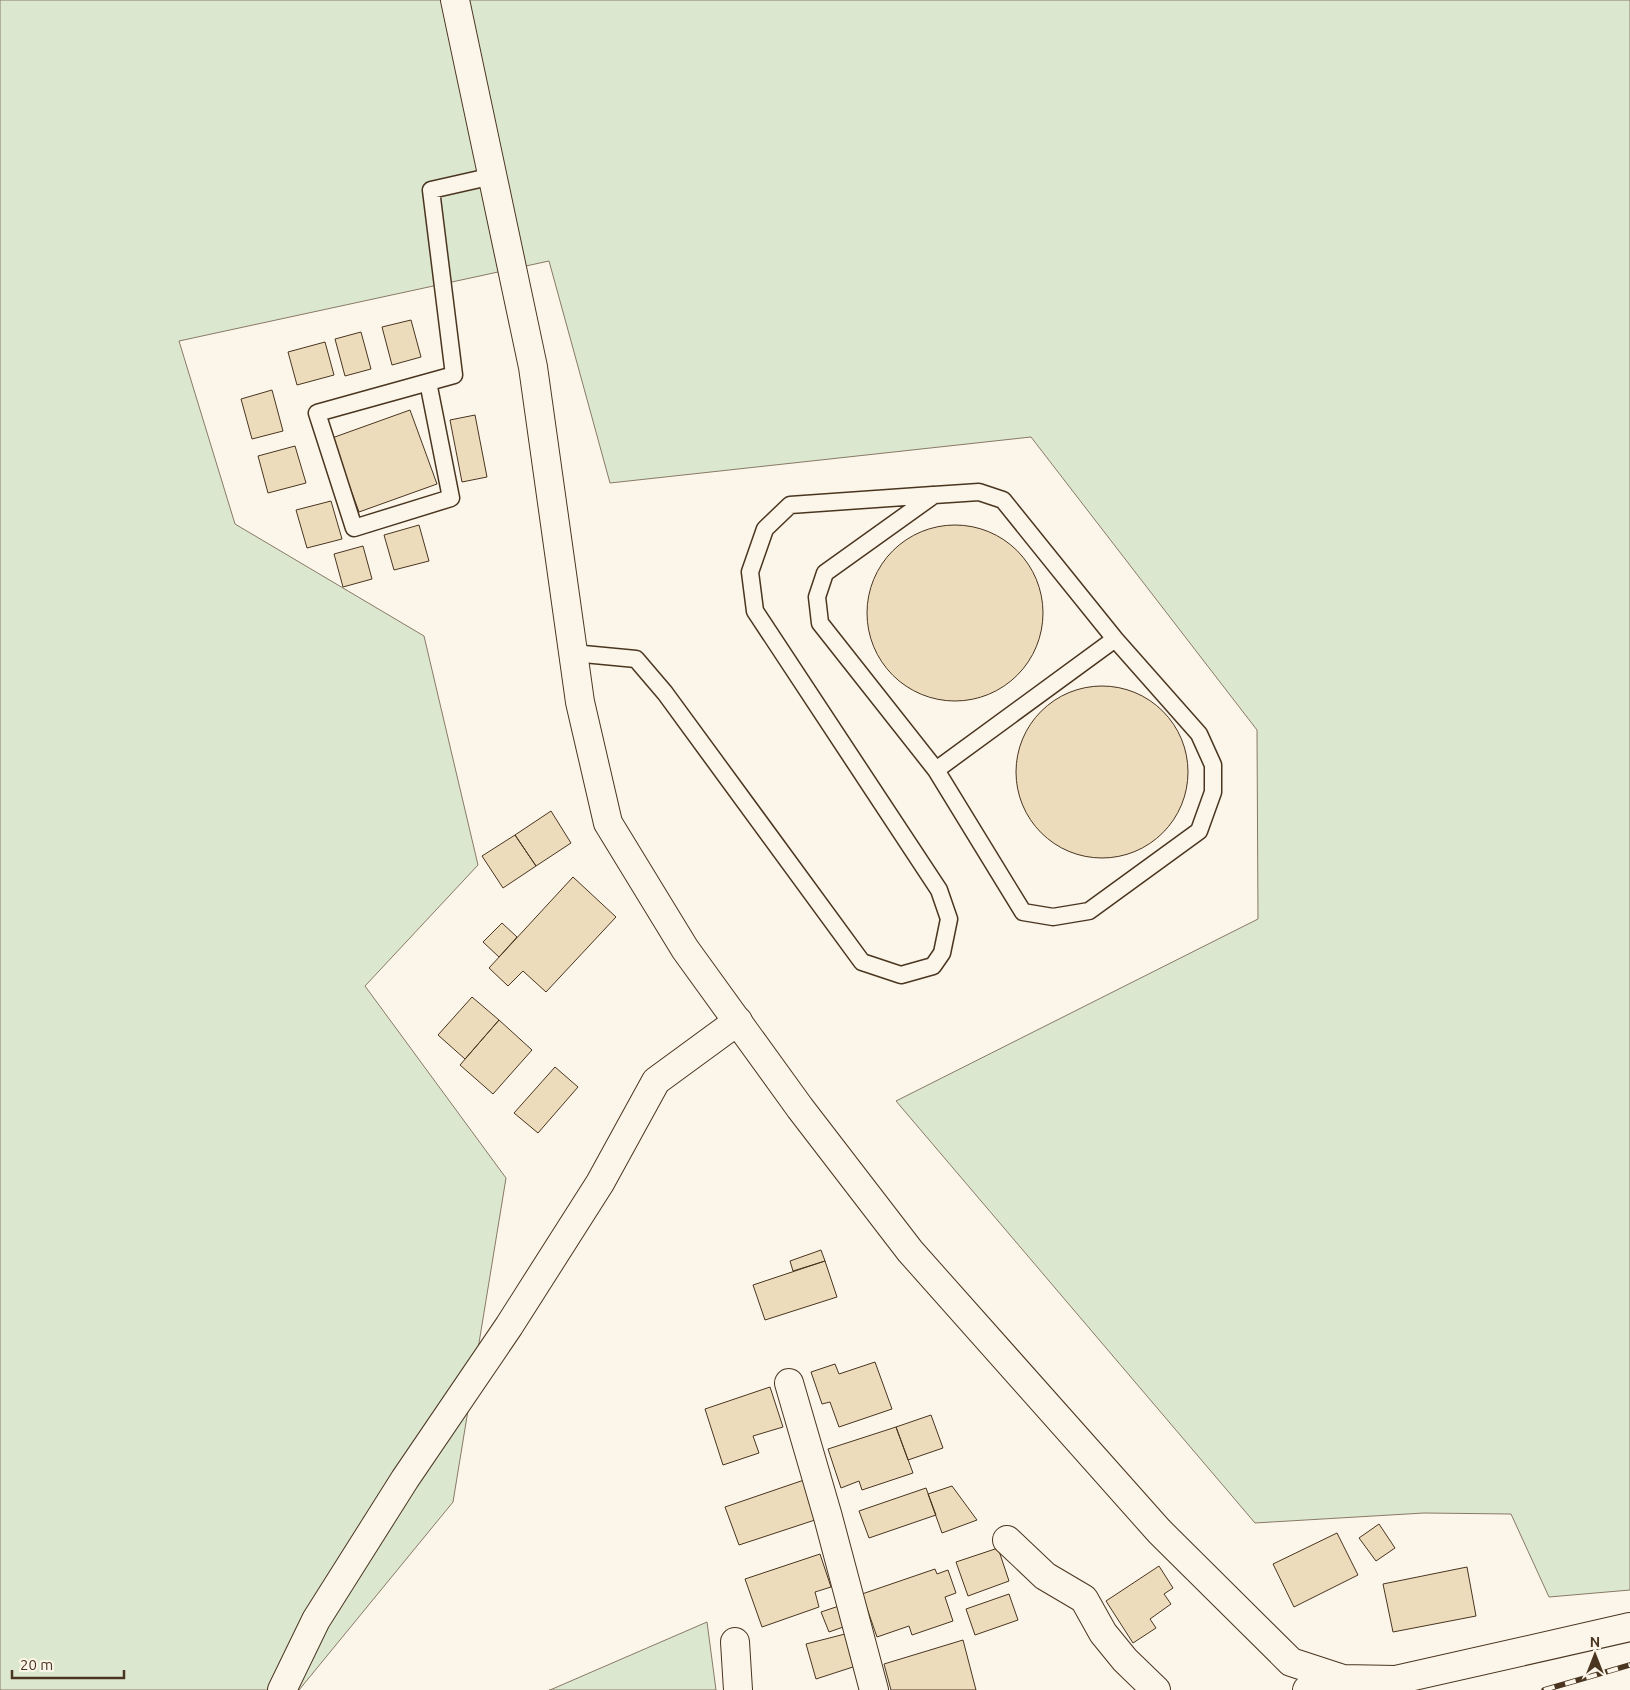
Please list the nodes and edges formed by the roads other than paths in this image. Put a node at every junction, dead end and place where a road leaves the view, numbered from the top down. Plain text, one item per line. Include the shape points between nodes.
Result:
1 (455, 0) edge
2 (493, 176) junction
3 (428, 382) junction
4 (934, 495) junction
5 (1115, 639) junction
6 (573, 653) junction
7 (936, 770) junction
8 (738, 1021) junction
9 (788, 1384) dead end
10 (1007, 1540) dead end
11 (1630, 1627) edge
12 (735, 1642) dead end
13 (1344, 1678) junction
14 (282, 1690) edge
15 (738, 1690) edge
16 (874, 1690) edge
17 (1156, 1690) edge
18 (1307, 1690) edge

1 - 2 street
2 - 3 lane via 431,190 454,375
2 - 6 street via 533,367
3 - 3 lane via 317,413 354,528 451,498
4 - 5 lane via 979,492 1003,500
4 - 6 lane via 790,505 764,529 750,572 755,611 939,890 949,919 942,953 933,966 901,975 862,962 665,693 636,659
4 - 7 lane via 825,573 817,597 820,623
5 - 7 lane
5 - 7 lane via 1199,734 1213,765 1213,792 1199,831 1089,911 1053,917 1023,912
6 - 8 street via 580,702 608,823 684,949
8 - 13 street via 910,1251 1159,1531 1292,1662
8 - 14 street via 656,1081 600,1183 316,1620
9 - 16 street via 828,1517
10 - 17 street via 1045,1576 1084,1599 1103,1633
11 - 13 street via 1396,1680
12 - 15 street
13 - 18 street

